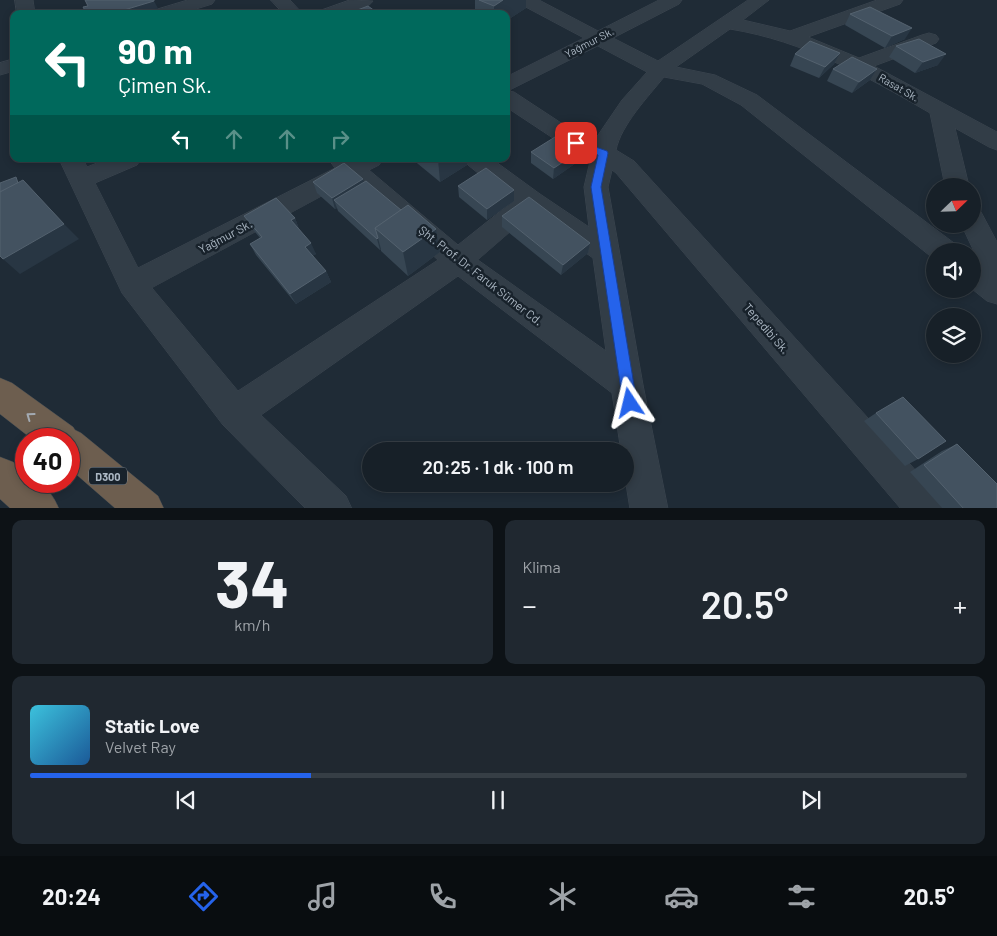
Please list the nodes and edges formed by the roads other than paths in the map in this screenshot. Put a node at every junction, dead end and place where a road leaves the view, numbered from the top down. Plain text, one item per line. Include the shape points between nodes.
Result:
1 (280, 0) edge
2 (526, 0) edge
3 (673, 0) edge
4 (760, 0) edge
5 (894, 0) edge
6 (368, 3) edge
7 (205, 4) edge
8 (871, 8) junction
9 (179, 10) edge
10 (290, 10) edge
11 (343, 10) edge
12 (727, 23) junction
13 (793, 36) junction
14 (597, 38) junction
15 (860, 64) junction
16 (658, 70) junction
17 (510, 83) edge
18 (510, 101) edge
19 (940, 110) junction
20 (997, 142) edge
21 (603, 153) junction
22 (113, 162) edge
23 (354, 162) edge
24 (480, 162) edge
25 (76, 169) edge
26 (955, 178) edge
27 (531, 200) junction
28 (979, 233) edge
29 (934, 243) edge
30 (607, 253) junction
31 (458, 260) junction
32 (997, 270) edge
33 (981, 280) edge
34 (132, 285) junction
35 (997, 292) edge
36 (627, 385) junction
37 (0, 394) edge
38 (235, 413) junction
39 (46, 428) edge
40 (80, 454) edge
41 (0, 475) edge
42 (40, 508) edge
43 (145, 508) edge
44 (333, 508) edge
45 (649, 508) edge
46 (926, 508) edge

1 - 10 street
2 - 14 street
3 - 14 street, Yağmur Sk.
4 - 12 street
5 - 8 street
6 - 11 street
7 - 9 street
8 - 13 street
8 - 15 street via 929,39
12 - 13 street, Rasat Sk.
12 - 16 street
13 - 15 street, Rasat Sk.
14 - 16 street
14 - 17 street, Yağmur Sk.
15 - 19 street, Rasat Sk.
16 - 21 street via 606,141
16 - 29 street via 708,79 749,100
18 - 21 street, Tepedibi Sk. via 576,143
19 - 20 street, Rasat Sk.
19 - 26 street
21 - 30 street via 596,187
21 - 46 street, Tepedibi Sk. via 625,167
22 - 25 street
23 - 31 street, Şht. Prof. Dr. Faruk Sümer Cd.
23 - 34 street, Yağmur Sk.
24 - 27 street
25 - 34 street
27 - 30 street
27 - 31 street
28 - 32 street
30 - 36 street
31 - 36 street, Şht. Prof. Dr. Faruk Sümer Cd.
31 - 38 street
33 - 35 street
34 - 38 street
36 - 45 street
39 -> 37 highway
38 - 44 street
40 - 43 highway, D300
41 - 42 highway

